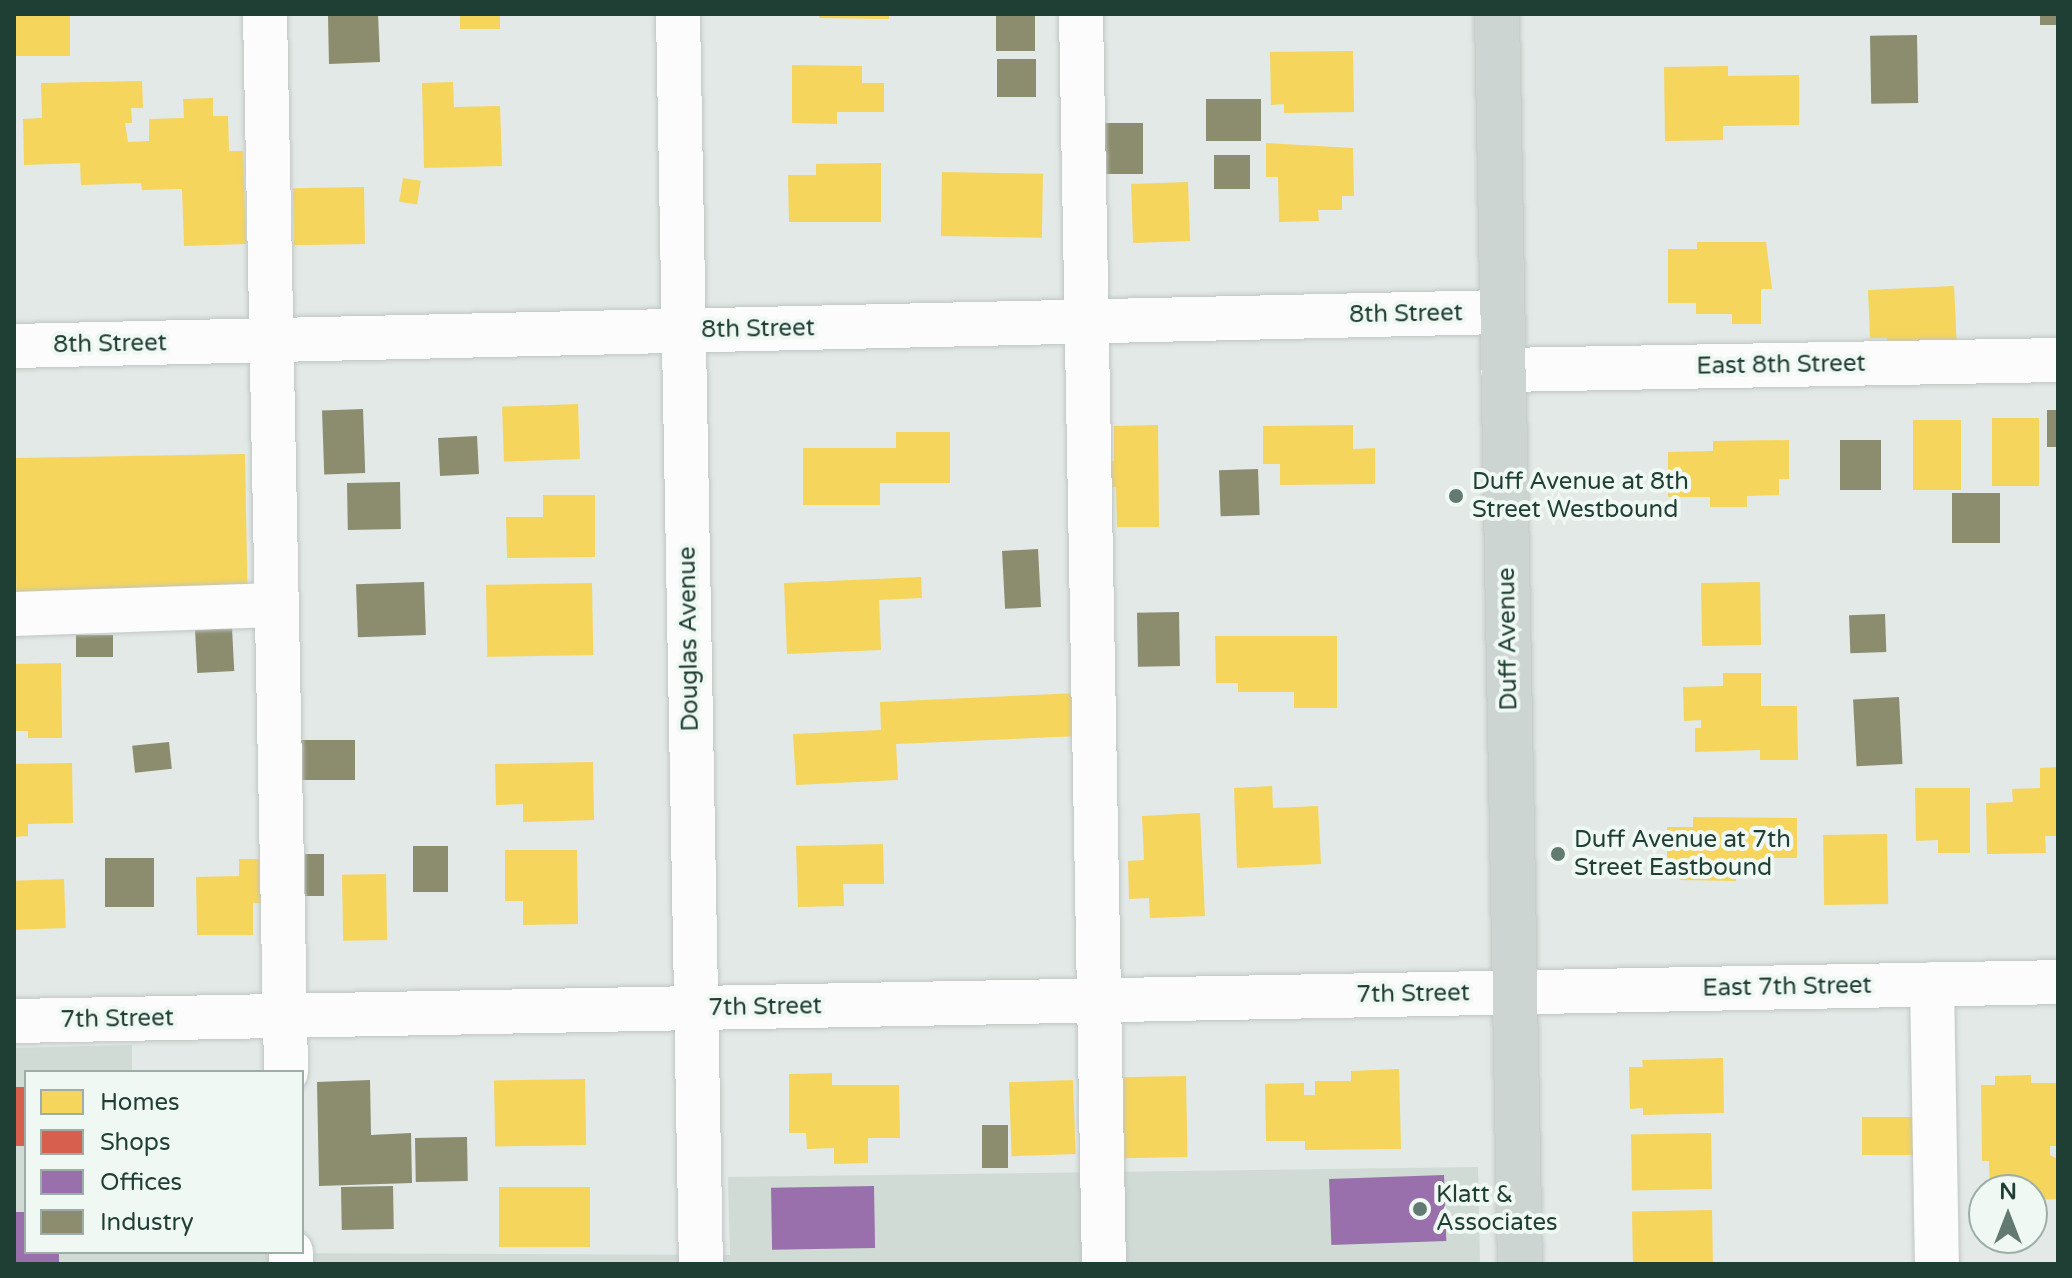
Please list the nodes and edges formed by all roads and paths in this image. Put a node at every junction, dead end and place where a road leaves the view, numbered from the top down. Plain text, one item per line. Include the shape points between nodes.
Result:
1 (265, 14) edge
2 (678, 14) edge
3 (1081, 14) edge
4 (1497, 14) edge
5 (1502, 312) junction
6 (1086, 322) junction
7 (684, 331) junction
8 (270, 340) junction
9 (14, 346) edge
10 (2058, 360) edge
11 (1503, 370) junction
12 (274, 605) junction
13 (14, 614) edge
14 (2058, 982) edge
15 (1932, 984) junction
16 (1516, 992) junction
17 (1099, 1000) junction
18 (696, 1008) junction
19 (286, 1016) junction
20 (14, 1021) edge
21 (286, 1070) edge
22 (701, 1264) edge
23 (1104, 1264) edge
24 (1520, 1264) edge
25 (1937, 1264) edge

1 - 8 street
2 - 7 street, Douglas Avenue
3 - 6 street
4 - 5 main road, Duff Avenue
5 - 6 street, 8th Street
5 - 11 main road, Duff Avenue
6 - 7 street, 8th Street
6 - 17 street
7 - 8 street, 8th Street
7 - 18 street, Douglas Avenue
8 - 9 street, 8th Street
8 - 12 street
10 - 11 street, East 8th Street
11 - 16 main road, Duff Avenue
12 - 13 street
12 - 19 street
14 - 15 street, East 7th Street
15 - 16 street, East 7th Street
15 - 25 street
16 - 17 street, 7th Street
16 - 24 main road, Duff Avenue
17 - 18 street, 7th Street
17 - 23 street
18 - 19 street, 7th Street
18 - 22 street, Douglas Avenue
19 - 20 street, 7th Street
19 - 21 street

